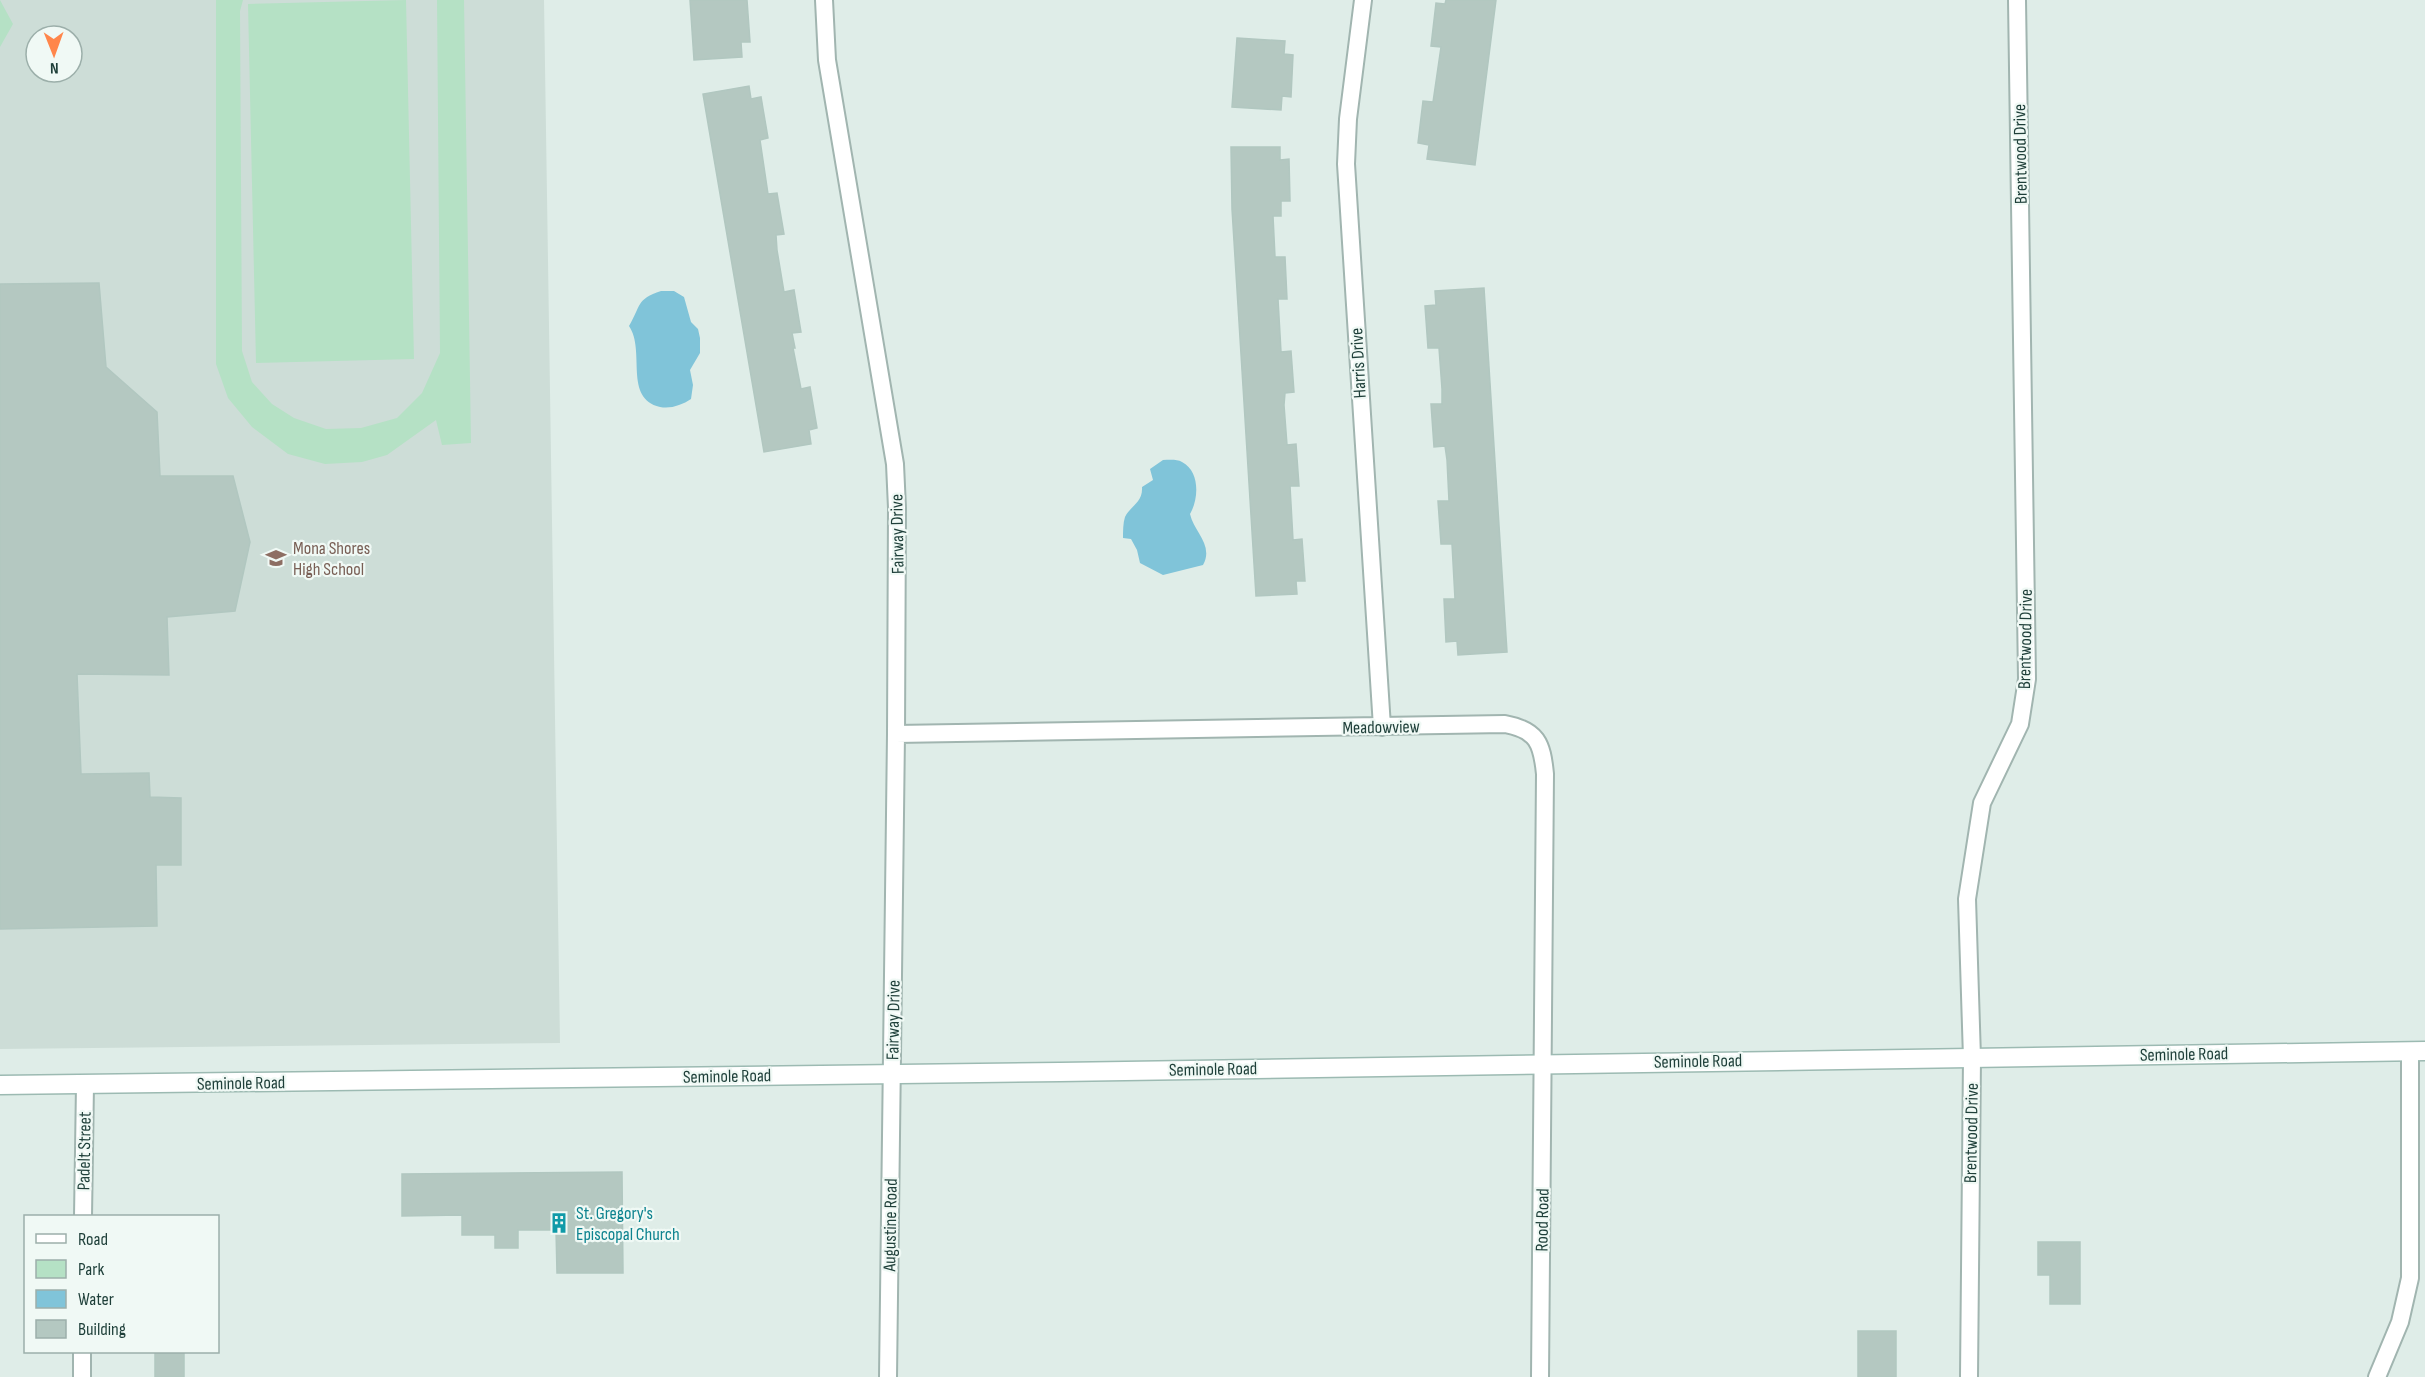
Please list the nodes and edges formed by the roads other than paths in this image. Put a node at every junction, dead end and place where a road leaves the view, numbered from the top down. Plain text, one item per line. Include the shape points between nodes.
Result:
1 (824, 0) edge
2 (1363, 0) edge
3 (2017, 0) edge
4 (1382, 727) junction
5 (896, 734) junction
6 (2418, 1051) edge
7 (1972, 1058) junction
8 (1543, 1063) junction
9 (892, 1074) junction
10 (0, 1085) edge
11 (85, 1085) junction
12 (83, 1215) edge
13 (82, 1353) edge
14 (82, 1377) edge
15 (888, 1377) edge
16 (1540, 1377) edge
17 (1969, 1377) edge
18 (2377, 1377) edge

1 - 5 street, Fairway Drive via 827,60 895,464
2 - 4 street, Harris Drive via 1347,120 1346,164
3 - 7 street, Brentwood Drive via 2027,679 2020,724 1982,803 1967,899
4 - 5 street, Meadowview
4 - 8 street, Meadowview via 1505,724 1530,731 1544,755
5 - 9 street, Fairway Drive
6 - 7 street, Seminole Road
6 - 18 street via 2410,1278 2400,1322
7 - 8 street, Seminole Road
7 - 17 street, Brentwood Drive
8 - 9 street, Seminole Road
8 - 16 street, Rood Road
9 - 11 street, Seminole Road
9 - 15 street, Augustine Road
10 - 11 street, Seminole Road
11 - 12 street, Padelt Street
13 - 14 street

